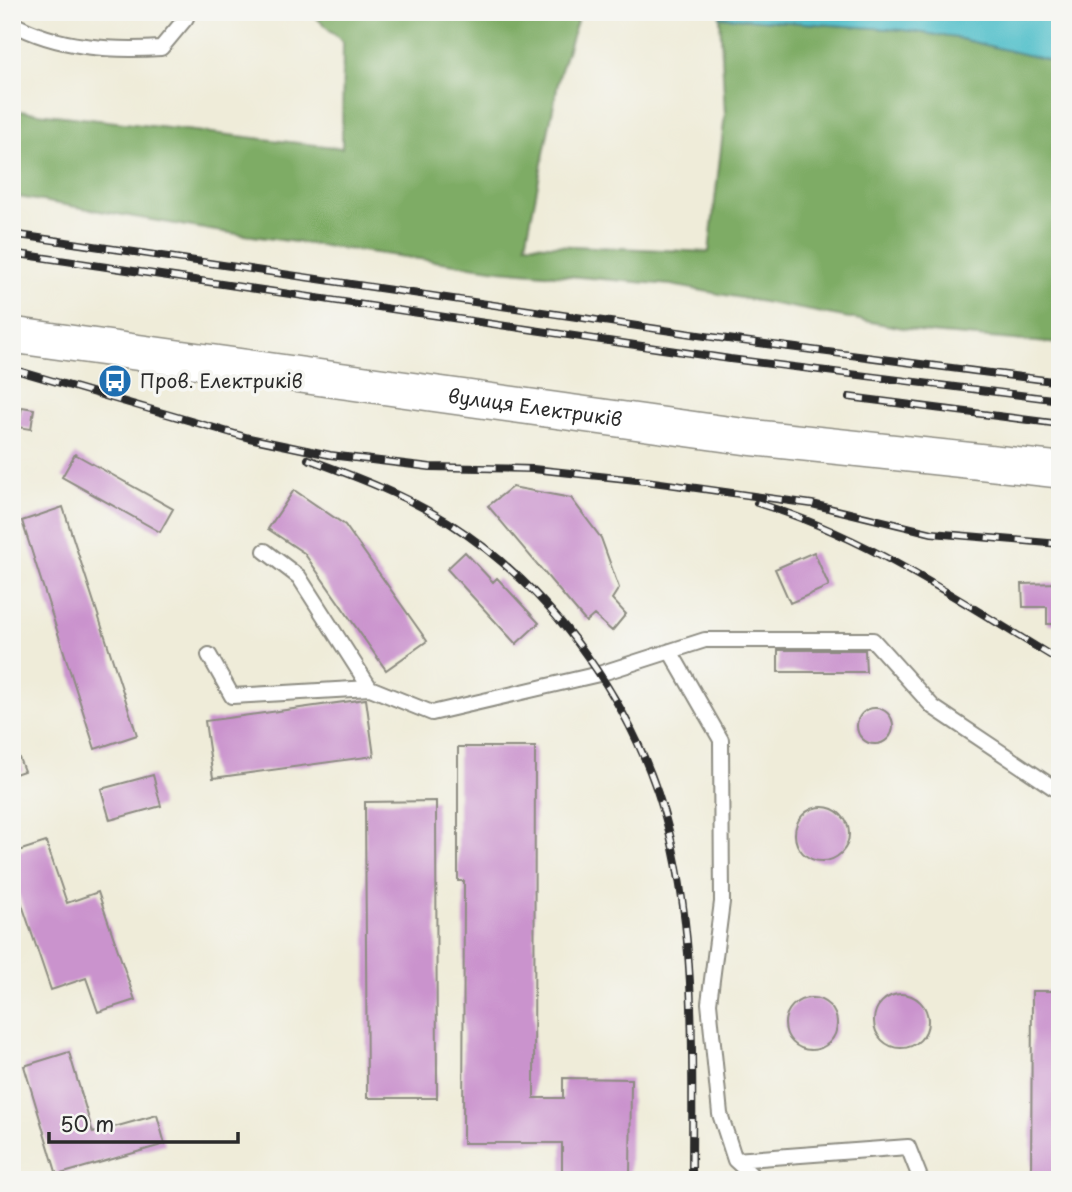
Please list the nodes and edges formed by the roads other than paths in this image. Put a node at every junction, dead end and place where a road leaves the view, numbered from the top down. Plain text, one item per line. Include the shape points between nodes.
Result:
1 (184, 12) edge
2 (12, 23) edge
3 (12, 335) edge
4 (1060, 470) edge
5 (265, 551) dead end
6 (670, 651) junction
7 (209, 655) dead end
8 (370, 688) junction
9 (1060, 792) edge
10 (735, 1160) junction
11 (757, 1180) edge
12 (921, 1180) edge

1 - 2 lane via 186,18 161,48 118,51 36,36
3 - 4 street, вулиця Електриків via 748,437
5 - 8 lane via 299,577
6 - 8 lane via 599,674 432,713
6 - 9 lane via 705,640 873,640 933,707
6 - 10 lane via 721,740 723,902 709,1003 720,1114
7 - 8 lane via 232,696
10 - 11 lane
10 - 12 lane via 908,1147

